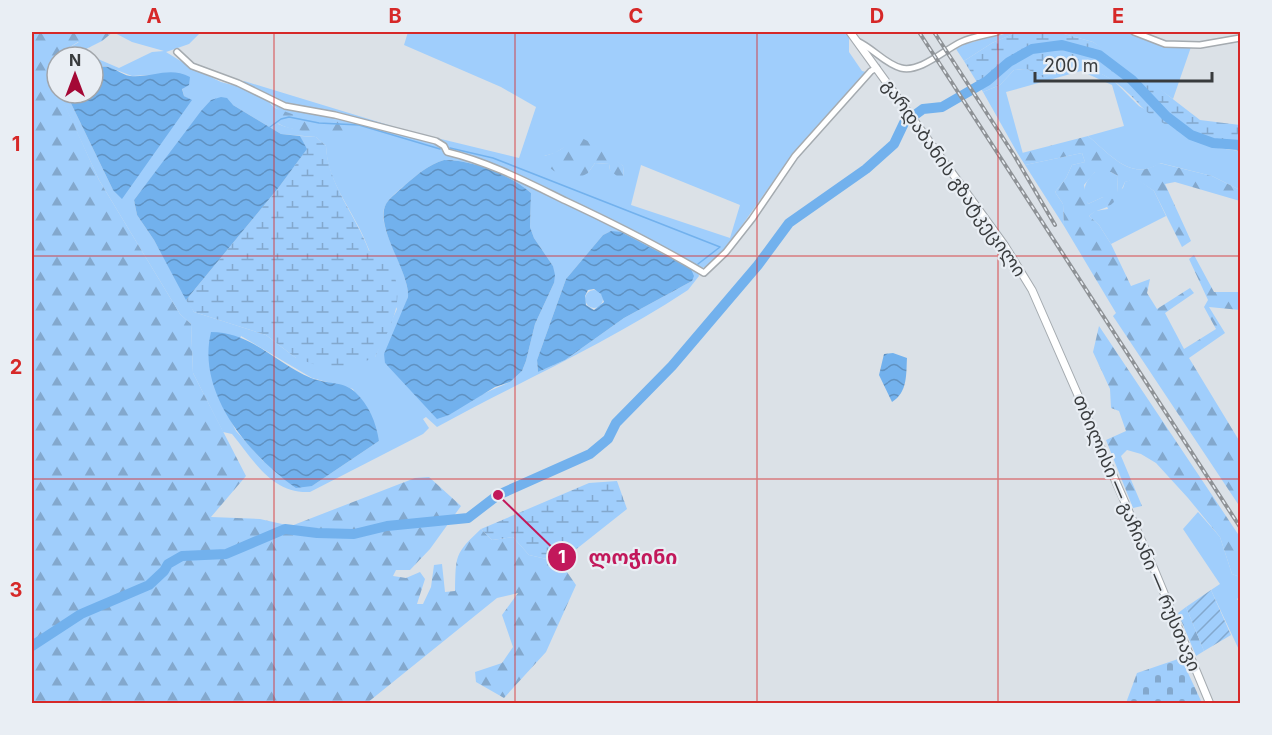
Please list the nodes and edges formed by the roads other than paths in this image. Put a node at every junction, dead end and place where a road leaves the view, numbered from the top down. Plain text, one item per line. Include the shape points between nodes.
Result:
1 (850, 32) edge
2 (997, 32) edge
3 (1134, 32) edge
4 (1240, 38) edge
5 (857, 41) junction
6 (177, 52) dead end
7 (877, 68) junction
8 (1065, 363) joint
9 (1210, 704) edge

1 - 5 main road, გარდაბანის გზატკეცილი
2 - 5 street via 961,42 904,69
3 - 4 street via 1165,44 1200,45
5 - 7 main road, გარდაბანის გზატკეცილი
6 - 7 street via 192,66 285,106 436,141 447,152 523,179 704,273 752,219 795,156 871,70
7 - 8 main road, გარდაბანის გზატკეცილი via 1005,246 1032,290
8 - 9 main road, თბილისი — გაჩიანი — რუსთავი

